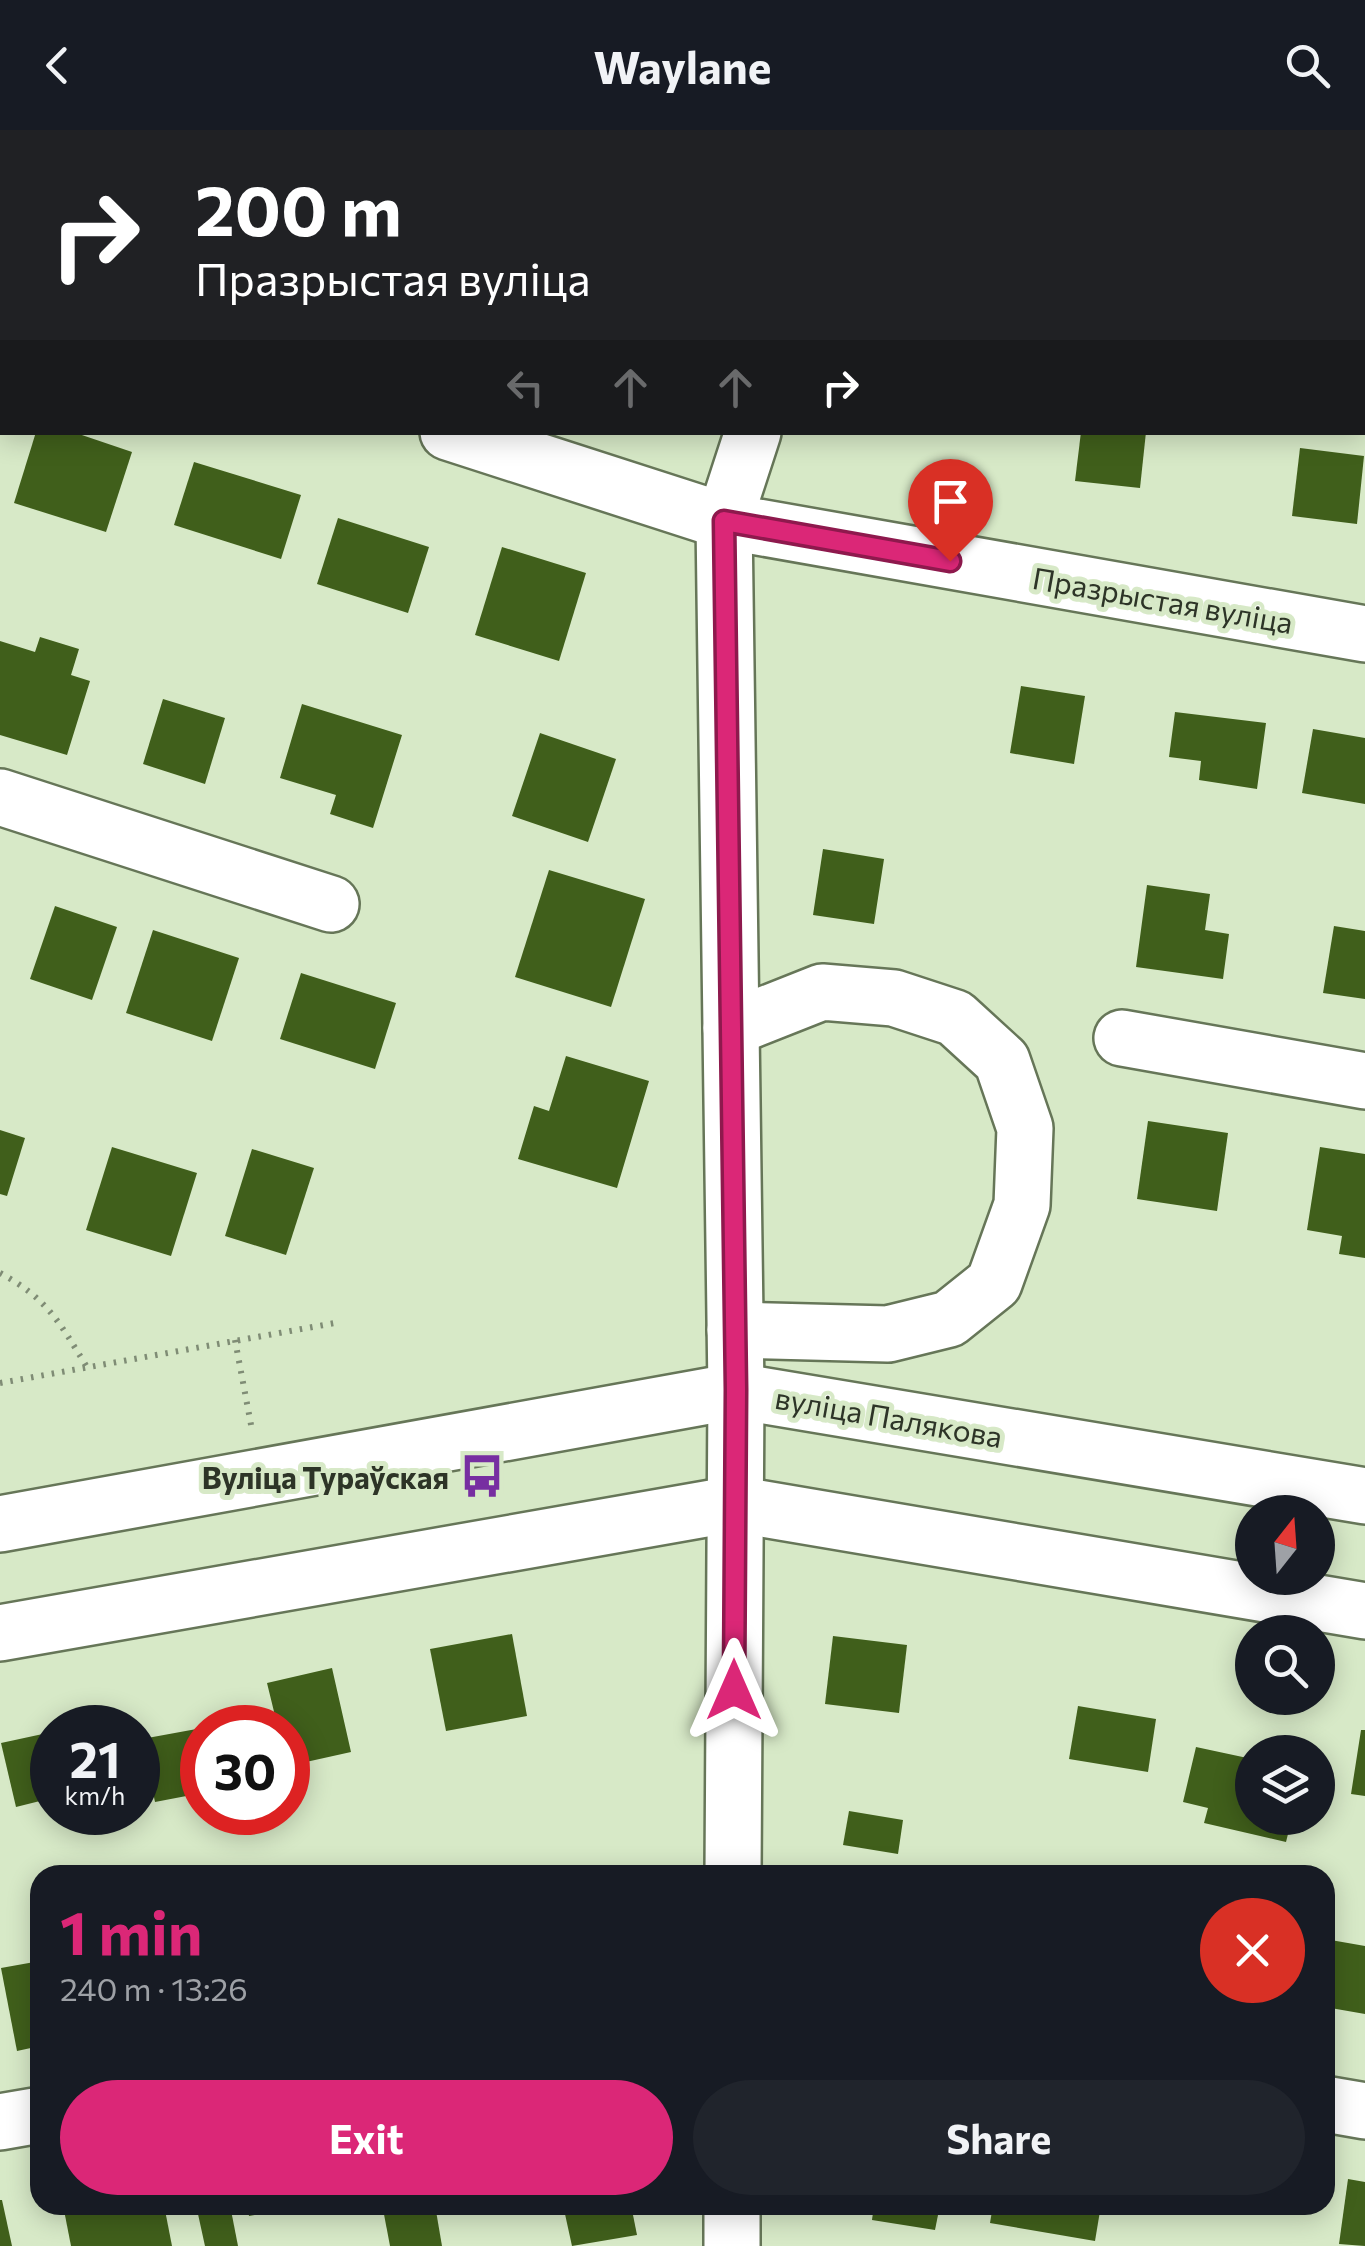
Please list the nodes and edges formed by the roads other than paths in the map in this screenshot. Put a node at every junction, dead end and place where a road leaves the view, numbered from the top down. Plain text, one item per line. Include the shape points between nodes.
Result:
1 (457, 435) edge
2 (751, 435) edge
3 (724, 521) junction
4 (1365, 634) edge
5 (0, 797) edge
6 (331, 904) dead end
7 (731, 1028) junction
8 (1122, 1038) dead end
9 (1365, 1080) edge
10 (735, 1330) junction
11 (736, 1390) junction
12 (1365, 1496) edge
13 (734, 1504) junction
14 (0, 1524) edge
15 (1365, 1612) edge
16 (0, 1633) edge
17 (733, 1865) edge
18 (1335, 2106) edge
19 (1365, 2111) edge
20 (30, 2117) edge
21 (0, 2122) edge
22 (732, 2215) edge
23 (732, 2246) edge

1 - 3 street, Празрыстая вуліца
2 - 3 street
3 - 4 street, Празрыстая вуліца
3 - 7 street
5 - 6 street
7 - 10 street
7 - 10 street via 822,992 894,998 954,1018 1002,1062 1025,1128 1022,1205 994,1283 949,1319 888,1334
8 - 9 street
10 - 11 street
11 - 12 street, вуліца Палякова
11 - 13 street
11 - 14 street, вуліца Палякова
13 - 15 street
13 - 16 street
13 - 17 street
18 - 19 street
20 - 21 street
22 - 23 street

